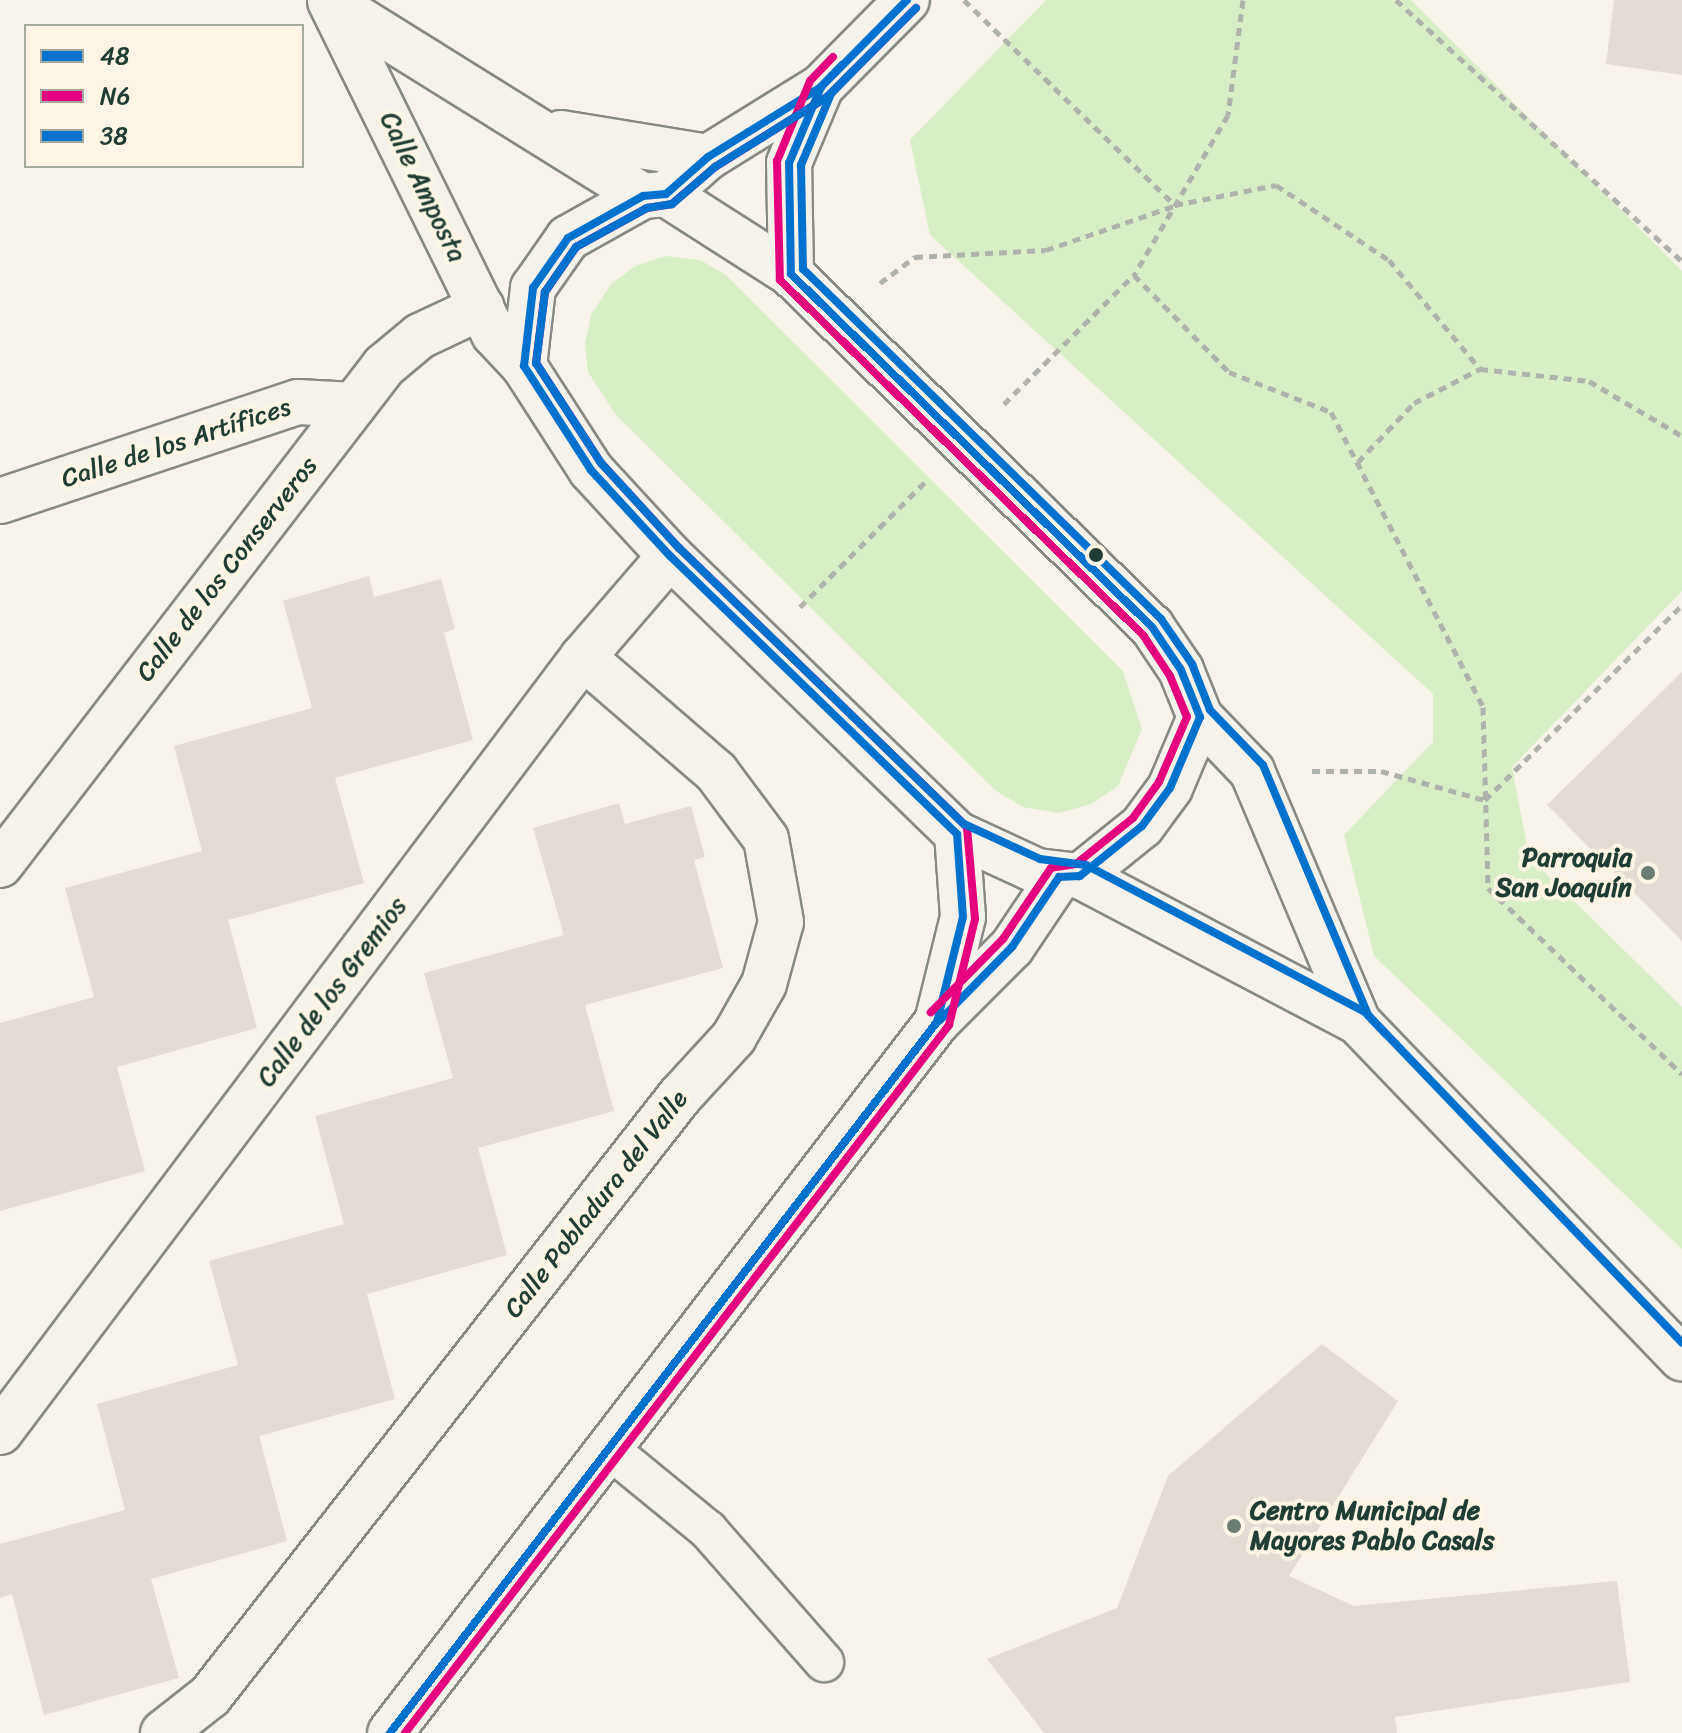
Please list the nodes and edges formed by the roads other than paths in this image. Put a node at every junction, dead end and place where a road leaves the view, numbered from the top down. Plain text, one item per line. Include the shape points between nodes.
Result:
1 (907, 0) edge
2 (329, 1) edge
3 (821, 87) junction
4 (545, 130) junction
5 (708, 157) junction
6 (655, 195) junction
7 (791, 274) junction
8 (482, 307) junction
9 (524, 366) junction
10 (354, 405) junction
11 (0, 501) edge
12 (670, 556) junction
13 (583, 657) junction
14 (1200, 717) junction
15 (957, 834) junction
16 (0, 865) edge
17 (1070, 877) junction
18 (937, 1022) junction
19 (1358, 1022) junction
20 (1682, 1359) edge
21 (0, 1432) edge
22 (609, 1449) junction
23 (824, 1662) dead end
24 (163, 1733) edge
25 (390, 1733) edge

1 - 3 street
2 - 4 street, Calle Amposta via 460,86
2 - 8 street, Calle Amposta
3 - 5 street
3 - 7 street via 789,163
4 - 5 street
4 - 6 street, Calle Amposta
5 - 6 street
6 - 7 street, Calle Amposta
6 - 9 street via 568,238 533,288
7 - 14 street, Calle Amposta via 1152,627 1181,670
8 - 9 street, Calle Amposta via 494,334
8 - 10 street, Calle de los Conserveros via 420,336 384,366
9 - 12 street, Calle Amposta via 591,470
10 - 11 street, Calle de los Artífices via 298,402
10 - 16 street, Calle de los Conserveros
12 - 13 street, Calle de los Gremios
12 - 15 street, Calle Amposta
13 - 21 street, Calle de los Gremios
13 - 24 street, Calle Pobladura del Valle via 716,772 766,839 781,922 764,984 734,1037 680,1096 210,1696
14 - 17 street via 1170,788 1142,826
14 - 19 street via 1252,771
15 - 17 street
15 - 18 street via 963,917
17 - 18 street via 1012,947
17 - 19 street
18 - 22 street
19 - 20 street
22 - 23 lane via 708,1530
22 - 25 street

